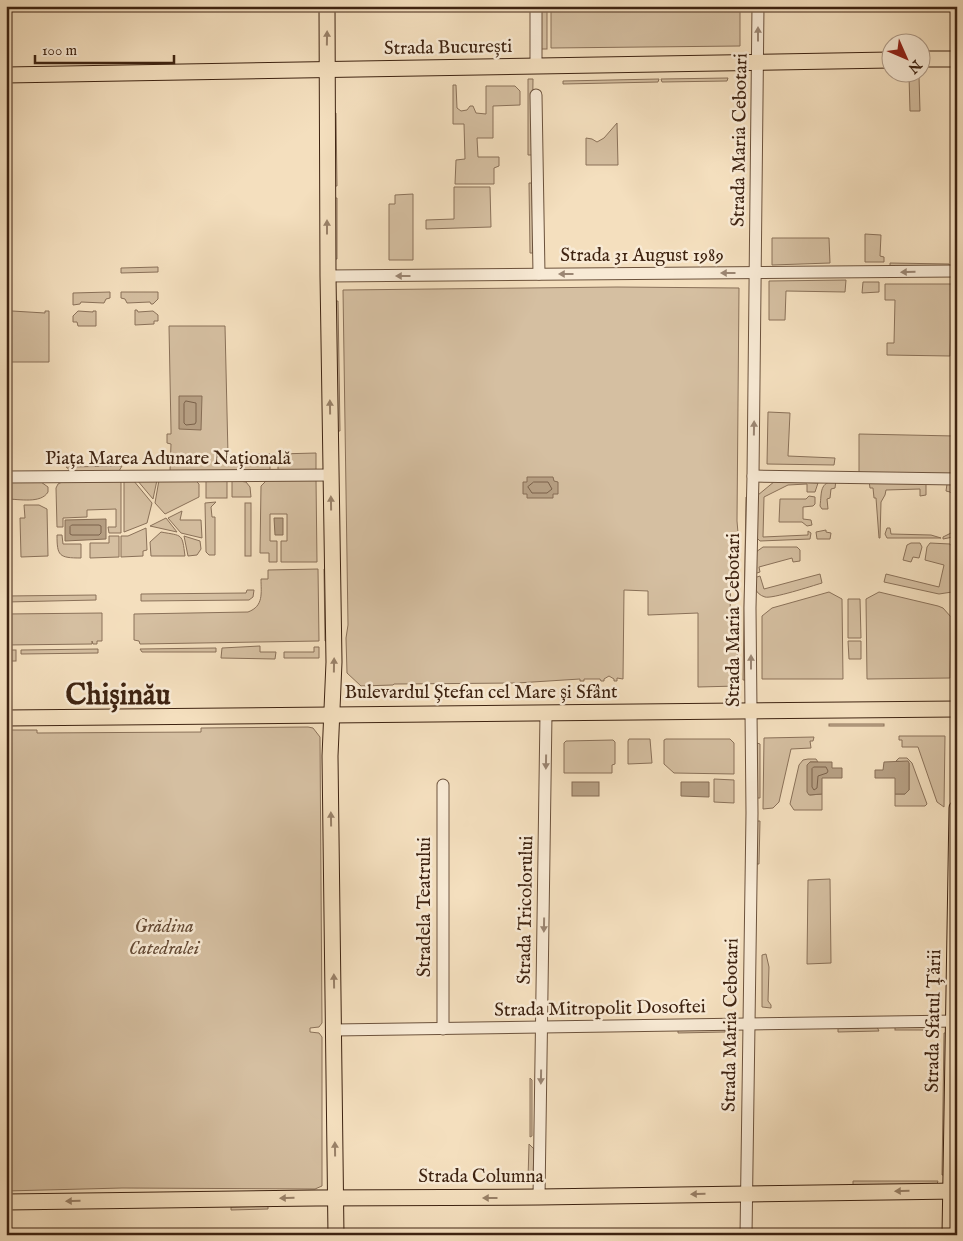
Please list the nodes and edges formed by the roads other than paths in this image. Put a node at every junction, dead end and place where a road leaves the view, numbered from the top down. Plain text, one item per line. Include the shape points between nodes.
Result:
1 (327, 6) edge
2 (536, 6) edge
3 (758, 6) edge
4 (930, 59) edge
5 (957, 59) edge
6 (880, 60) edge
7 (758, 62) junction
8 (536, 66) junction
9 (326, 70) junction
10 (6, 75) edge
11 (536, 96) dead end
12 (957, 271) edge
13 (755, 273) junction
14 (539, 274) junction
15 (328, 276) junction
16 (331, 476) junction
17 (753, 476) junction
18 (6, 477) edge
19 (957, 479) edge
20 (957, 709) edge
21 (751, 711) junction
22 (332, 714) junction
23 (546, 714) junction
24 (6, 718) edge
25 (443, 785) dead end
26 (957, 808) edge
27 (955, 1021) edge
28 (748, 1024) junction
29 (542, 1028) junction
30 (443, 1029) junction
31 (334, 1030) junction
32 (954, 1191) edge
33 (746, 1193) junction
34 (335, 1197) junction
35 (539, 1197) junction
36 (6, 1202) edge
37 (336, 1235) edge
38 (746, 1235) edge
39 (950, 1235) edge

9 -> 1 main road
2 - 8 street
7 -> 3 street, Strada Maria Cebotari
4 - 5 main road
6 - 7 main road, Strada București
7 - 8 main road, Strada București
7 - 13 street, Strada Maria Cebotari
8 - 9 main road, Strada București
9 - 10 main road, Strada București
15 -> 9 main road
11 - 14 street
12 -> 13 street, Strada 31 August 1989
13 -> 14 street, Strada 31 August 1989
17 -> 13 street, Strada Maria Cebotari
14 -> 15 street, Strada 31 August 1989
16 -> 15 main road
16 - 18 street, Piața Marea Adunare Națională
22 -> 16 main road
17 - 19 street
21 -> 17 street, Strada Maria Cebotari
20 - 21 main road, Bulevardul Ștefan cel Mare și Sfânt
21 - 23 main road, Bulevardul Ștefan cel Mare și Sfânt
21 - 28 street, Strada Maria Cebotari
22 - 23 main road, Bulevardul Ștefan cel Mare și Sfânt
22 - 24 main road, Bulevardul Ștefan cel Mare și Sfânt
31 -> 22 main road
23 -> 29 street, Strada Tricolorului
25 - 30 street, Stradela Teatrului
26 - 27 main road, Strada Sfatul Țării
27 - 28 street, Strada Mitropolit Dosoftei
27 - 32 main road, Strada Sfatul Țării
28 - 29 street, Strada Mitropolit Dosoftei
28 - 33 street, Strada Maria Cebotari
29 - 30 street, Strada Mitropolit Dosoftei
29 -> 35 street, Strada Tricolorului
30 - 31 street, Strada Mitropolit Dosoftei
34 -> 31 main road
32 -> 33 main road, Strada Columna
32 - 39 main road, Strada Sfatul Țării
33 -> 35 main road, Strada Columna
33 - 38 street, Strada Maria Cebotari
35 -> 34 main road, Strada Columna
34 -> 36 main road, Strada Columna
34 - 37 main road

